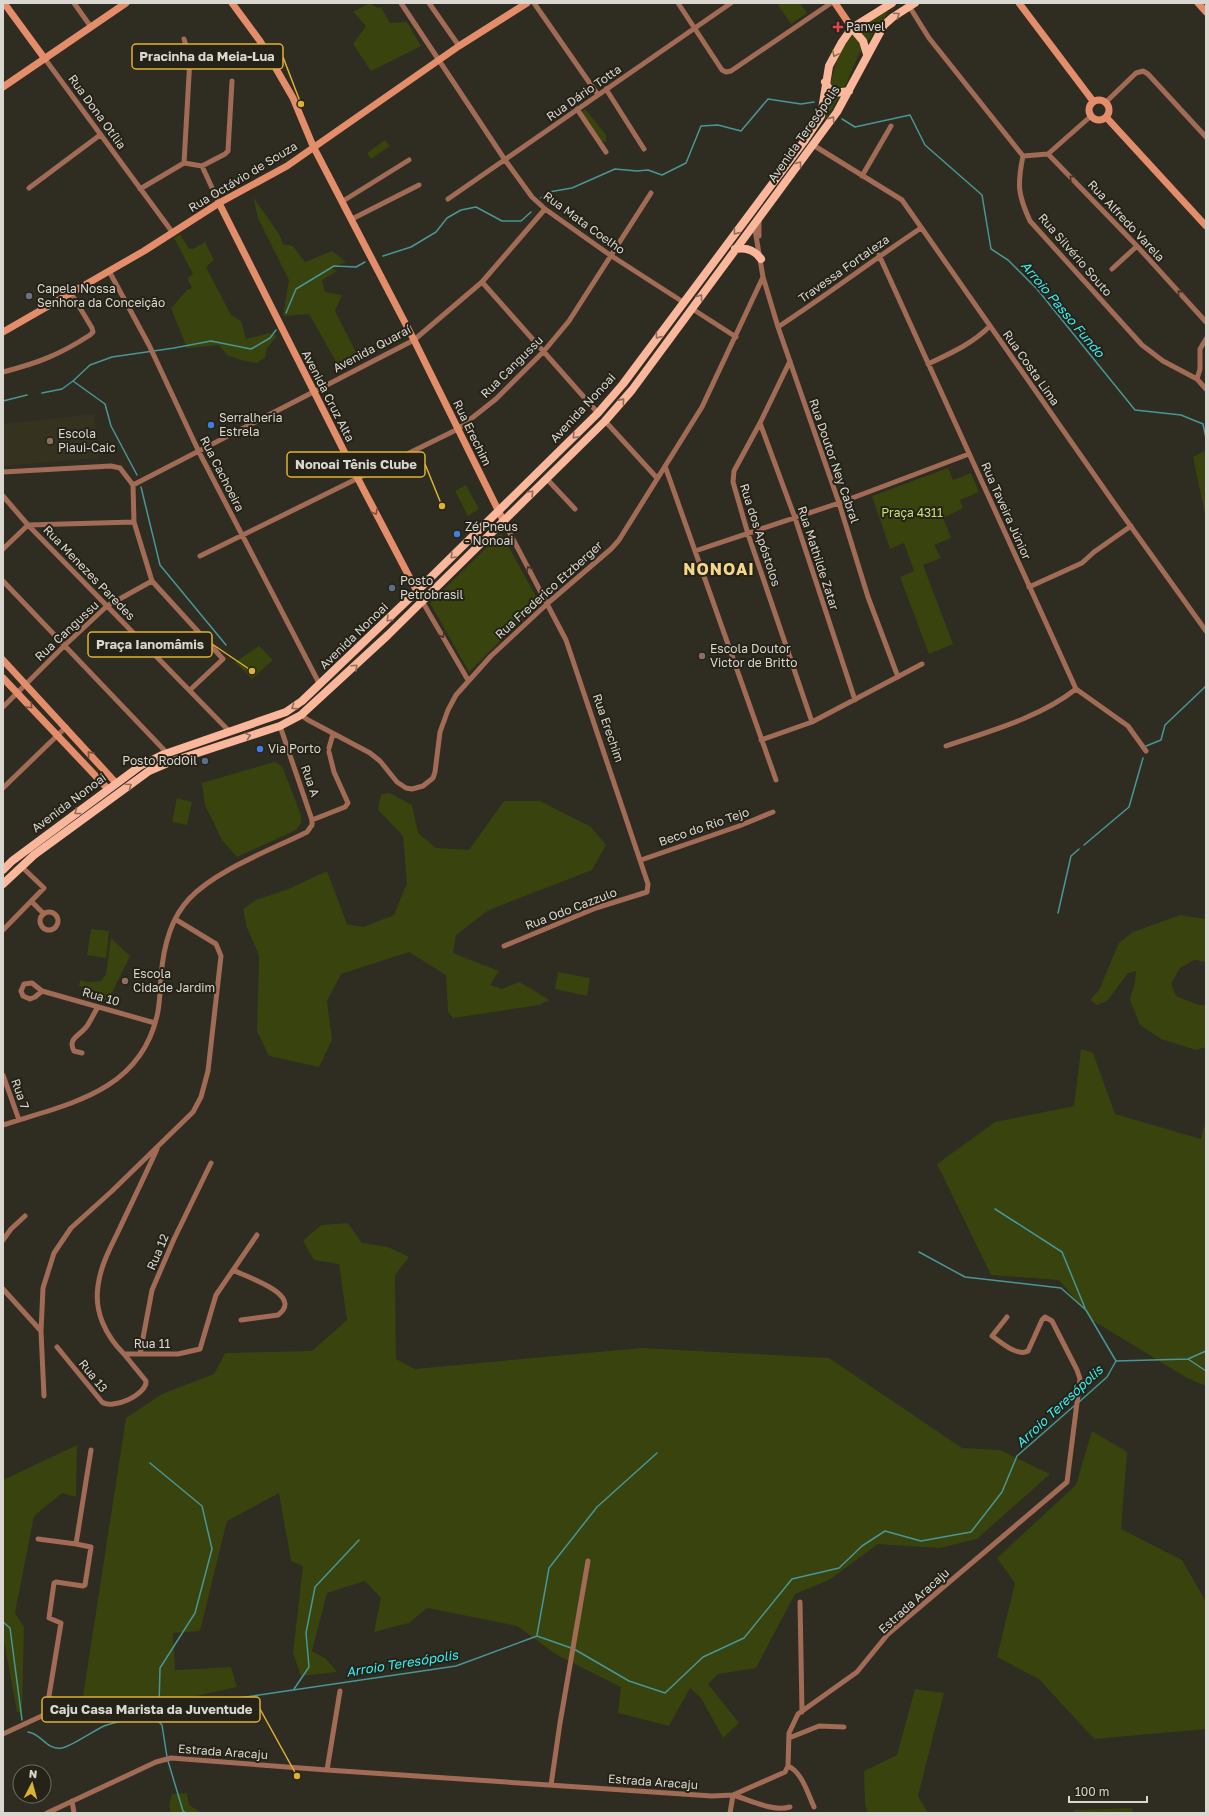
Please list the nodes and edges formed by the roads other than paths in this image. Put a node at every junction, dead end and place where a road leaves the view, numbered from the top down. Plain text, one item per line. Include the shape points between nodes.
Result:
1 (4, 3) edge
2 (74, 3) edge
3 (126, 3) edge
4 (232, 3) edge
5 (401, 3) edge
6 (429, 3) edge
7 (527, 3) edge
8 (534, 3) edge
9 (678, 3) edge
10 (731, 3) edge
11 (831, 3) edge
12 (835, 3) edge
13 (892, 3) edge
14 (1019, 3) edge
15 (1198, 3) edge
16 (912, 5) edge
17 (1206, 12) edge
18 (91, 27) junction
19 (695, 27) junction
20 (852, 28) junction
21 (184, 39) dead end
22 (459, 46) junction
23 (867, 54) junction
24 (45, 59) junction
25 (439, 60) junction
26 (232, 81) dead end
27 (825, 82) junction
28 (3, 87) edge
29 (606, 89) junction
30 (849, 91) junction
31 (598, 95) junction
32 (1093, 101) junction
33 (1106, 102) junction
34 (577, 109) junction
35 (1091, 116) junction
36 (1106, 117) junction
37 (891, 126) dead end
38 (100, 135) junction
39 (1206, 138) edge
40 (813, 145) junction
41 (313, 146) junction
42 (644, 149) dead end
43 (606, 152) dead end
44 (1048, 154) junction
45 (1023, 156) junction
46 (409, 160) dead end
47 (505, 160) junction
48 (184, 163) junction
49 (202, 166) junction
50 (862, 176) junction
51 (419, 185) dead end
52 (29, 188) dead end
53 (140, 190) junction
54 (650, 193) dead end
55 (448, 199) dead end
56 (343, 201) junction
57 (760, 201) junction
58 (219, 203) junction
59 (545, 209) junction
60 (352, 218) junction
61 (757, 220) junction
62 (1206, 226) edge
63 (921, 228) junction
64 (173, 233) junction
65 (1137, 246) junction
66 (735, 249) junction
67 (760, 249) junction
68 (610, 255) junction
69 (879, 255) junction
70 (761, 259) junction
71 (1112, 269) dead end
72 (108, 271) junction
73 (763, 277) junction
74 (482, 282) junction
75 (71, 293) junction
76 (683, 302) junction
77 (691, 308) junction
78 (1206, 322) edge
79 (990, 326) junction
80 (778, 327) junction
81 (3, 332) edge
82 (736, 337) junction
83 (1206, 339) edge
84 (414, 340) junction
85 (544, 351) junction
86 (790, 361) junction
87 (928, 364) junction
88 (3, 372) edge
89 (1197, 379) junction
90 (1206, 389) edge
91 (314, 390) junction
92 (598, 413) junction
93 (605, 420) junction
94 (760, 423) junction
95 (458, 429) junction
96 (199, 452) junction
97 (969, 454) junction
98 (665, 466) junction
99 (3, 472) edge
100 (357, 477) junction
101 (546, 478) junction
102 (657, 478) junction
103 (133, 485) junction
104 (3, 496) edge
105 (838, 503) junction
106 (575, 509) dead end
107 (498, 511) junction
108 (795, 518) junction
109 (503, 520) junction
110 (134, 522) junction
111 (28, 525) junction
112 (1131, 526) junction
113 (748, 534) junction
114 (242, 537) junction
115 (3, 549) edge
116 (695, 551) junction
117 (200, 556) dead end
118 (3, 581) edge
119 (152, 581) junction
120 (1029, 587) junction
121 (417, 591) junction
122 (422, 601) junction
123 (548, 603) junction
124 (107, 606) junction
125 (1206, 631) edge
126 (64, 646) junction
127 (3, 660) edge
128 (922, 664) dead end
129 (898, 677) junction
130 (3, 678) edge
131 (468, 680) junction
132 (26, 684) junction
133 (320, 685) junction
134 (1076, 689) junction
135 (190, 690) junction
136 (18, 693) junction
137 (855, 700) junction
138 (3, 707) edge
139 (301, 715) junction
140 (812, 722) junction
141 (280, 726) junction
142 (66, 727) junction
143 (230, 732) junction
144 (333, 734) junction
145 (58, 735) junction
146 (761, 740) junction
147 (946, 746) dead end
148 (1146, 751) dead end
149 (167, 753) junction
150 (776, 780) dead end
151 (116, 783) junction
152 (3, 788) edge
153 (108, 789) junction
154 (97, 808) junction
155 (773, 812) dead end
156 (312, 820) junction
157 (641, 860) junction
158 (22, 867) junction
159 (3, 870) edge
160 (3, 884) edge
161 (647, 892) joint
162 (32, 902) junction
163 (44, 914) dead end
164 (175, 919) junction
165 (3, 930) edge
166 (504, 946) dead end
167 (42, 991) dead end
168 (98, 1007) junction
169 (156, 1023) junction
170 (82, 1053) dead end
171 (3, 1075) edge
172 (19, 1120) junction
173 (3, 1125) edge
174 (158, 1146) junction
175 (211, 1163) dead end
176 (25, 1216) dead end
177 (257, 1235) dead end
178 (3, 1240) edge
179 (233, 1270) junction
180 (3, 1289) edge
181 (1007, 1317) dead end
182 (242, 1320) dead end
183 (41, 1331) junction
184 (57, 1347) dead end
185 (124, 1354) junction
186 (140, 1354) junction
187 (44, 1396) dead end
188 (91, 1450) dead end
189 (38, 1539) dead end
190 (76, 1544) junction
191 (588, 1561) dead end
192 (800, 1602) dead end
193 (340, 1691) dead end
194 (802, 1712) junction
195 (844, 1727) dead end
196 (3, 1734) edge
197 (789, 1738) junction
198 (788, 1766) junction
199 (327, 1770) junction
200 (551, 1785) junction
201 (733, 1795) junction
202 (72, 1801) junction
203 (790, 1807) dead end
204 (814, 1807) dead end
205 (47, 1813) edge
206 (74, 1813) edge
207 (730, 1813) edge

1 - 24 street, Rua Dona Otília
2 - 18 street
3 - 18 street
4 - 41 street, Rua Erechim via 260,41 293,98
5 - 25 street, Rua Mata Coelho
6 - 22 street
7 - 22 street, Rua Octávio de Souza
8 - 31 street
9 - 19 street
10 - 19 street, Rua Dário Totta
11 - 19 street via 726,72 722,70
12 - 20 street
13 - 20 main road, Avenida Teresópolis
14 - 32 street
15 - 17 street
23 -> 16 main road, Avenida Teresópolis via 884,25
16 - 45 street via 929,38
18 - 24 street
19 - 29 street, Rua Dário Totta
20 - 23 main road via 863,41
20 -> 27 main road, Avenida Teresópolis via 835,53
21 - 48 street via 190,58
22 - 25 street, Rua Octávio de Souza
23 - 30 main road, Avenida Teresópolis
24 - 28 street
24 - 38 street, Rua Dona Otília
25 - 41 street, Rua Octávio de Souza
25 - 47 street, Rua Mata Coelho
26 - 49 street via 228,150
27 - 30 main road via 835,93
27 - 57 main road, Avenida Teresópolis via 821,116
29 - 31 street, Rua Dário Totta
29 - 42 street
40 -> 30 main road, Avenida Teresópolis
31 - 34 street, Rua Dário Totta
32 - 33 street
32 - 35 street via 1088,108
33 - 36 street via 1109,112
33 - 39 street via 1136,73 1143,71
34 - 43 street
34 - 47 street, Rua Dário Totta
35 - 36 street via 1101,120
35 - 44 street
36 - 62 street
37 - 50 street
38 - 52 street
38 - 53 street, Rua Dona Otília
40 - 50 street, Rua Costa Lima
61 -> 40 main road, Avenida Teresópolis
41 - 56 street, Rua Erechim
41 - 58 street, Rua Octávio de Souza via 287,166
44 - 45 street
65 -> 44 street, Rua Alfredo Varela
45 - 89 street, Rua Silvério Souto via 1019,174 1020,199 1030,221 1142,345 1163,361
46 - 56 street
47 - 55 street, Rua Dário Totta
47 - 59 street, Rua Mata Coelho via 532,197
48 - 49 street
48 - 53 street
49 - 58 street
50 - 63 street, Rua Costa Lima via 902,200
51 - 60 street
53 - 64 street, Rua Dona Otília
54 - 68 street, Rua Cangussu
56 - 60 street, Rua Erechim
57 - 61 main road via 754,217
57 -> 76 main road, Avenida Nonoai
58 - 64 street, Rua Octávio de Souza
58 - 91 street, Avenida Cruz Alta
59 - 68 street, Rua Mata Coelho
59 - 74 street, Avenida Quaraí
60 - 84 street, Rua Erechim
61 - 66 main road, Avenida Nonoai
61 - 67 street, Rua Doutor Ney Cabral
61 - 67 street, Rua Doutor Ney Cabral
63 - 69 street, Travessa Fortaleza
63 - 79 street, Rua Costa Lima
64 - 72 street, Rua Octávio de Souza
65 - 71 street
78 -> 65 street, Rua Alfredo Varela
66 - 70 main road via 752,250
77 -> 66 main road, Avenida Nonoai
67 - 70 street, Rua Doutor Ney Cabral
68 - 76 street, Rua Mata Coelho
68 - 85 street, Rua Cangussu via 569,321
69 - 80 street, Travessa Fortaleza via 822,299
69 - 87 street, Rua Taveira Júnior
70 - 73 street, Rua Doutor Ney Cabral
72 - 75 street, Rua Octávio de Souza
72 - 96 street, Rua Cachoeira via 150,345
73 - 80 street, Rua Doutor Ney Cabral
73 - 82 street, Rua Frederico Etzberger
74 - 84 street, Avenida Quaraí
74 - 85 street
75 - 81 street, Rua Octávio de Souza
75 - 88 street via 92,328 90,336 33,364
76 -> 92 main road, Avenida Nonoai via 623,384
77 - 82 street
93 -> 77 main road, Avenida Nonoai via 632,390
79 - 87 street via 966,346
79 - 112 street, Rua Costa Lima
80 - 86 street, Rua Doutor Ney Cabral
82 - 98 street, Rua Frederico Etzberger via 702,407
83 - 89 street via 1200,349
84 - 91 street, Avenida Quaraí
84 - 95 street, Rua Erechim
85 - 92 street
85 - 95 street, Rua Cangussu via 496,399
86 - 94 street, Rua dos Apóstolos
86 - 105 street, Rua Doutor Ney Cabral
87 - 97 street, Rua Taveira Júnior
89 - 90 street, Rua Silvério Souto
91 - 96 street, Avenida Quaraí
91 - 100 street, Avenida Cruz Alta
92 -> 107 main road, Avenida Nonoai
93 - 101 main road, Avenida Nonoai
93 - 102 street
94 - 108 street, Rua Mathilde Zatar
94 - 113 street, Rua dos Apóstolos via 734,471 732,482
95 - 100 street, Rua Cangussu
95 - 107 street, Rua Erechim
96 - 103 street, Avenida Quaraí
96 - 114 street, Rua Cachoeira
97 - 105 street
97 - 120 street, Rua Taveira Júnior
98 - 102 street, Rua Frederico Etzberger
98 - 116 street
99 - 103 street via 111,466 120,468
100 - 114 street, Rua Cangussu
100 -> 121 street, Avenida Cruz Alta
101 - 106 street
109 -> 101 main road, Avenida Nonoai
102 - 123 street, Rua Frederico Etzberger via 615,544
103 - 110 street
104 - 111 street, Rua Menezes Paredes
105 - 108 street
105 - 129 street, Rua Doutor Ney Cabral via 868,597
107 - 109 street, Rua Erechim
107 -> 121 main road, Avenida Nonoai
108 - 113 street
108 - 137 street, Rua Mathilde Zatar
109 - 122 main road, Avenida Nonoai
123 -> 109 street, Rua Erechim
110 - 111 street
110 - 119 street
111 - 115 street
111 - 124 street, Rua Menezes Paredes
112 - 120 street via 1082,563
112 - 125 street, Rua Costa Lima
113 - 116 street
113 - 140 street, Rua dos Apóstolos
114 - 117 street, Rua Cangussu
114 - 133 street, Rua Cachoeira
116 - 146 street
118 - 126 street
119 - 124 street, Rua Cangussu
119 - 135 street via 223,659
120 - 134 street, Rua Taveira Júnior
121 - 122 street, Avenida Cruz Alta
121 -> 133 main road, Avenida Nonoai
122 -> 131 street, Avenida Cruz Alta
139 -> 122 main road, Avenida Nonoai
123 - 131 street, Rua Frederico Etzberger
123 - 157 street, Rua Erechim via 566,640
124 - 126 street, Rua Cangussu
124 - 135 street, Rua Menezes Paredes
126 - 132 street, Rua Cangussu
126 - 149 street
127 - 132 street
128 - 129 street
129 - 137 street
130 - 136 street
131 - 144 street, Rua Frederico Etzberger via 448,710 440,732 435,772 422,786 406,788 397,782 375,756
132 - 136 street, Rua Cangussu
132 - 142 street
133 -> 143 main road, Avenida Nonoai via 286,712
134 - 147 street via 1063,699 1023,719
134 - 148 street, Rua Taveira Júnior via 1128,726
135 - 143 street, Rua Menezes Paredes
136 - 138 street, Rua Cangussu
136 -> 145 street
137 - 140 street
139 - 141 main road, Avenida Nonoai
139 - 144 street, Rua Frederico Etzberger
140 - 146 street
154 -> 141 main road, Avenida Nonoai via 149,771
141 - 156 street, Rua A
142 - 145 street
151 -> 142 street
143 - 149 main road, Avenida Nonoai
144 - 156 street via 329,750 334,772 348,798 348,803 346,807
145 - 152 street
145 - 153 street
146 - 150 street
149 - 151 main road, Avenida Nonoai via 140,766
151 - 153 main road, Avenida Nonoai
151 - 154 main road via 116,787 97,803
153 -> 159 main road, Avenida Nonoai
154 - 158 main road, Avenida Nonoai via 34,855
155 - 157 street, Beco do Rio Tejo
156 - 164 street via 307,832 213,878 189,899
157 - 161 street, Rua Erechim via 648,884
158 - 160 main road, Avenida Nonoai
158 - 162 street via 44,888
161 - 166 street, Rua Odo Cazzulo via 596,908
162 - 163 street
162 - 165 street
164 - 169 street via 162,957
164 - 174 street via 216,944 221,956 208,1071 201,1097 193,1112
167 - 168 street, Rua 10
168 - 169 street, Rua 10
168 - 170 street via 86,1028 71,1043 74,1051
169 - 172 street via 145,1049 128,1070 111,1085 78,1101
171 - 172 street, Rua 7
172 - 173 street
174 - 183 street via 71,1228 54,1253 43,1288
174 - 185 street, Rua 11 via 107,1256 98,1286 98,1308 104,1328
175 - 186 street, Rua 12 via 152,1290
176 - 178 street
177 - 179 street, Rua 11
179 - 182 street via 277,1291 284,1298 285,1305 278,1314
179 - 186 street, Rua 11 via 216,1295 200,1349 178,1354
180 - 183 street
181 - 194 street, Estrada Aracaju via 992,1336 1004,1345 1025,1353 1042,1320 1048,1317 1077,1370 1080,1379 1067,1482 888,1634 857,1672
183 - 187 street
184 - 185 street, Rua 13 via 102,1402 110,1405 133,1397 144,1390 146,1385 146,1381
185 - 186 street, Rua 11
188 - 190 street
189 - 190 street
190 - 196 street via 91,1549 85,1585 54,1583 49,1618 61,1623 46,1714
191 - 200 street
192 - 194 street
193 - 199 street
194 - 197 street, Estrada Aracaju via 798,1714
195 - 197 street via 819,1726
197 - 198 street, Estrada Aracaju
198 - 201 street, Estrada Aracaju via 785,1772
198 - 204 street via 799,1776
199 - 200 street, Estrada Aracaju
199 - 202 street, Estrada Aracaju via 171,1758 156,1762
200 - 201 street, Estrada Aracaju via 712,1796
201 - 203 street via 775,1808
201 - 207 street
202 - 205 street, Estrada Aracaju
202 - 206 street

